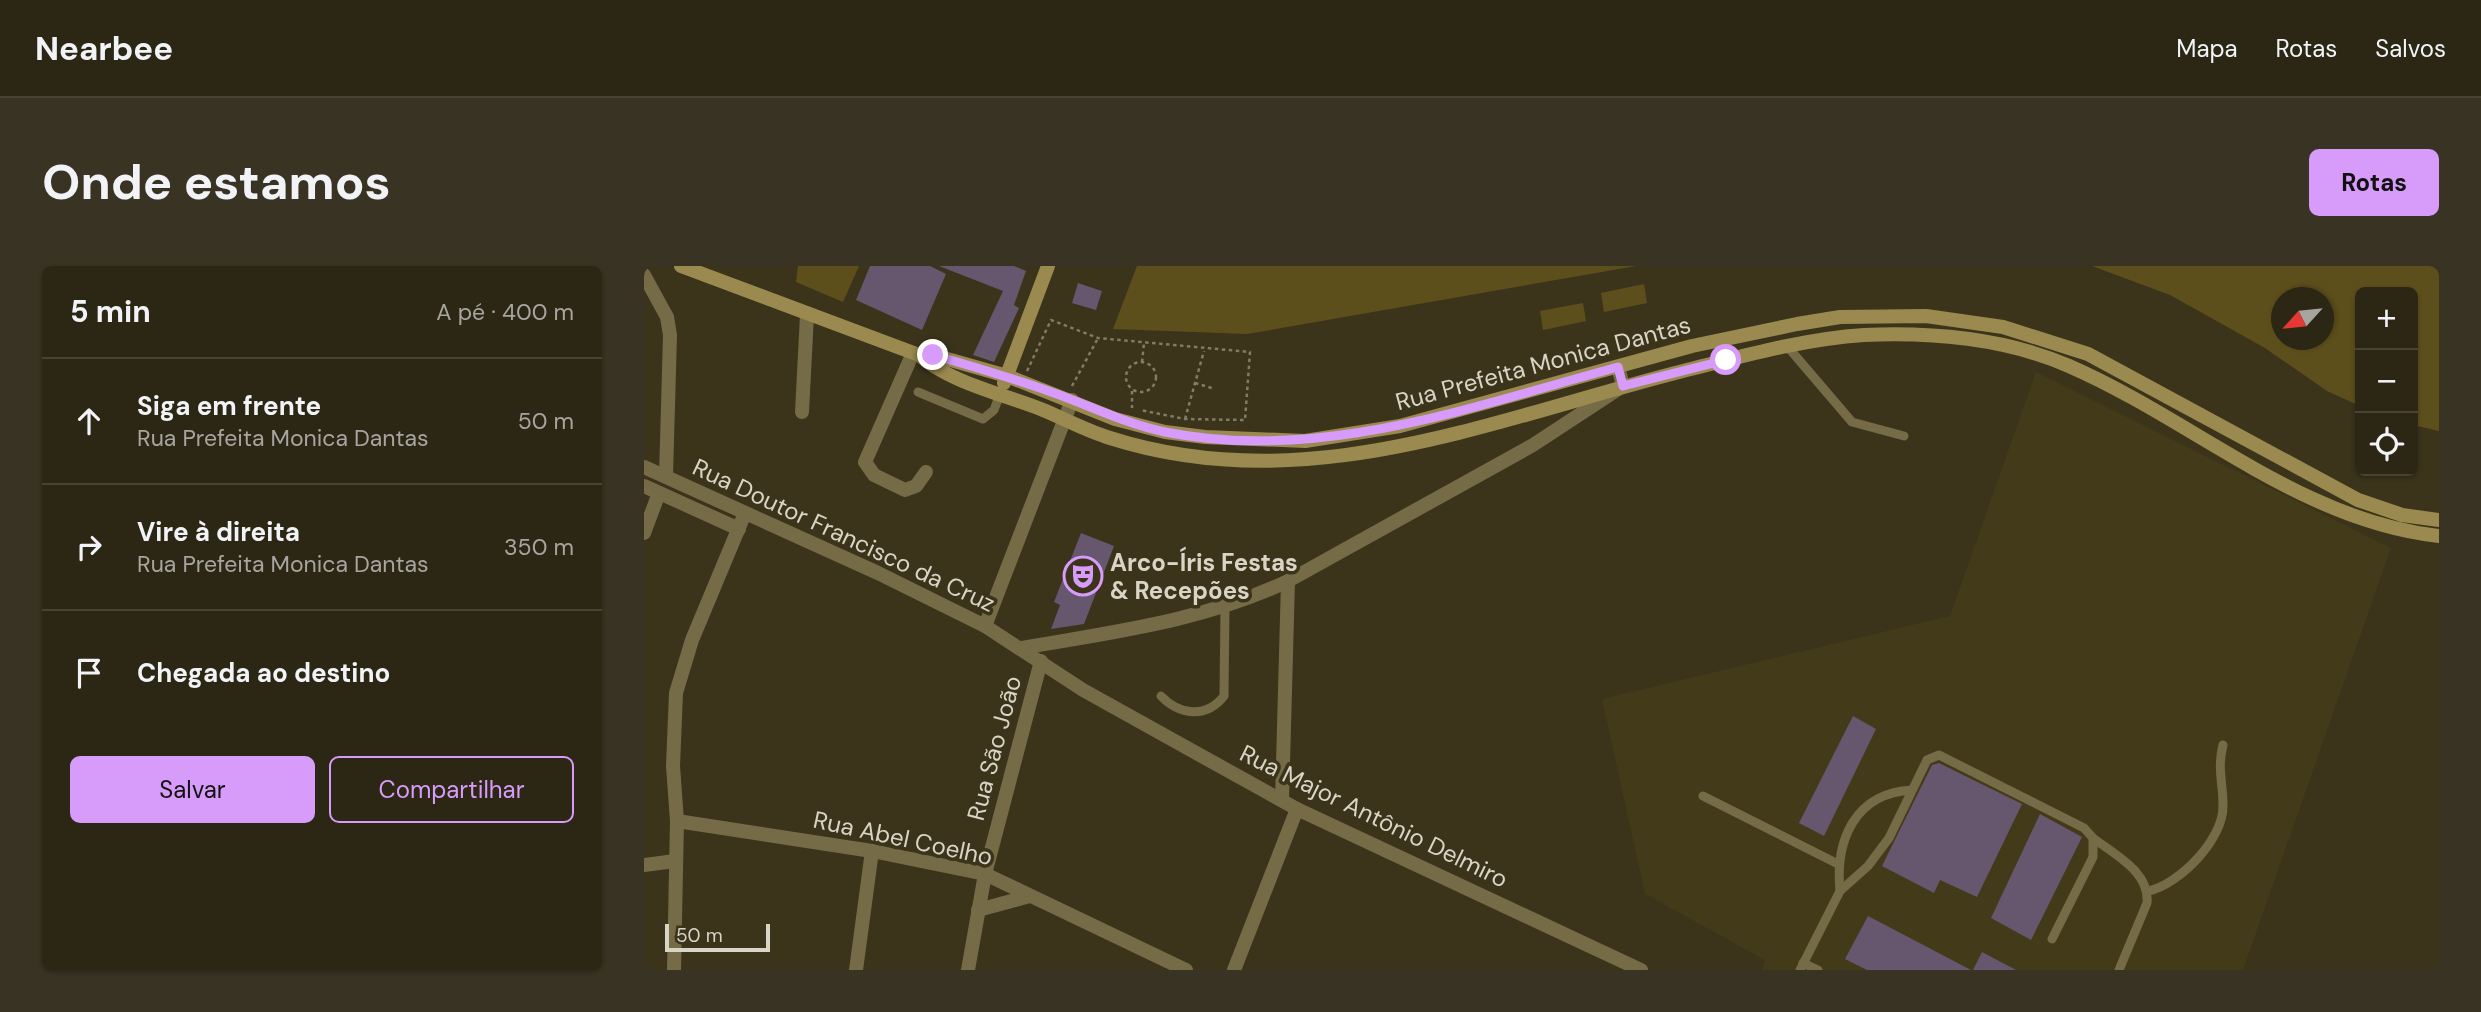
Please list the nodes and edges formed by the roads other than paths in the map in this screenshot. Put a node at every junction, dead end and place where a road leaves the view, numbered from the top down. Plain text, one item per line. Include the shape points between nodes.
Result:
1 (681, 266) edge
2 (1048, 266) edge
3 (644, 275) edge
4 (807, 314) junction
5 (1787, 346) junction
6 (916, 354) junction
7 (1618, 367) junction
8 (1006, 376) junction
9 (1623, 386) junction
10 (918, 392) dead end
11 (1000, 394) junction
12 (1071, 395) junction
13 (802, 412) dead end
14 (1065, 419) junction
15 (1904, 436) dead end
16 (644, 467) edge
17 (926, 472) dead end
18 (666, 476) junction
19 (644, 486) edge
20 (659, 493) junction
21 (745, 513) junction
22 (2439, 520) edge
23 (739, 529) junction
24 (644, 533) edge
25 (2439, 536) edge
26 (1288, 581) junction
27 (1225, 607) junction
28 (985, 626) junction
29 (1022, 648) junction
30 (1041, 661) junction
31 (1161, 696) dead end
32 (2223, 746) dead end
33 (1912, 790) junction
34 (1703, 796) dead end
35 (1282, 800) junction
36 (1297, 809) junction
37 (677, 821) junction
38 (2093, 838) junction
39 (872, 851) junction
40 (675, 861) junction
41 (1838, 864) junction
42 (644, 865) edge
43 (985, 874) junction
44 (1840, 891) junction
45 (2148, 891) junction
46 (1030, 896) junction
47 (978, 910) junction
48 (2052, 939) dead end
49 (1165, 965) edge
50 (1802, 967) edge
51 (674, 970) edge
52 (856, 970) edge
53 (968, 970) edge
54 (1186, 970) edge
55 (1234, 970) edge
56 (1641, 970) edge
57 (1818, 970) edge
58 (2119, 970) edge

1 - 4 main road, Rua Prefeita Monica Dantas
2 - 8 main road
3 - 18 street via 667,317 670,335
4 - 6 main road, Rua Prefeita Monica Dantas
4 - 13 street
5 - 9 main road, Rua Prefeita Monica Dantas
5 - 15 lane via 1852,422
5 - 25 main road, Rua Prefeita Monica Dantas via 1862,335 1910,335 1969,338 2025,350 2113,387 2329,507 2385,527
6 - 8 main road, Rua Prefeita Monica Dantas
6 - 11 main road, Rua Prefeita Monica Dantas via 947,373
6 - 17 street via 865,462 874,475 905,490 916,486
7 - 9 street
7 - 12 main road, Rua Prefeita Monica Dantas via 1400,426 1305,441 1165,432 1115,419
7 - 22 main road, Rua Prefeita Monica Dantas via 1692,346 1840,317 1926,316 2003,327 2109,363 2358,500 2402,515
8 - 11 main road
8 - 12 main road, Rua Prefeita Monica Dantas
9 - 14 main road, Rua Prefeita Monica Dantas via 1403,447 1304,461 1196,456 1108,438
9 - 26 street via 1533,445
10 - 11 lane via 983,419 994,410
11 - 14 main road, Rua Prefeita Monica Dantas
12 - 14 street
14 - 28 street
16 - 18 street, Rua Doutor Francisco da Cruz
18 - 21 street, Rua Doutor Francisco da Cruz
19 - 20 street
20 - 23 street
20 - 24 street
21 - 23 street
21 - 28 street, Rua Doutor Francisco da Cruz
23 - 37 street via 692,640 676,693 673,766
26 - 27 street
26 - 35 street
27 - 29 street
27 - 31 lane via 1224,696 1212,708 1192,712 1171,706
28 - 29 street, Rua Doutor Francisco da Cruz
29 - 30 street, Rua Major Antônio Delmiro
30 - 35 street, Rua Major Antônio Delmiro via 1083,690
30 - 43 street, Rua São João
32 - 45 lane via 2218,768 2221,821 2178,878
33 - 38 lane via 1927,760 1944,755 2084,828
33 - 41 lane via 1887,794 1864,810 1847,835
33 - 44 lane via 1879,853
34 - 41 lane
35 - 36 street, Rua Major Antônio Delmiro
36 - 55 street
36 - 56 street, Rua Major Antônio Delmiro
37 - 39 street, Rua Abel Coelho
37 - 40 street
38 - 45 lane via 2136,872
38 - 48 lane via 2093,857
39 - 43 street, Rua Abel Coelho
39 - 52 street
40 - 42 street
40 - 51 street
41 - 44 lane
43 - 46 street, Rua Abel Coelho
43 - 47 street, Rua São João
44 - 50 lane
45 - 58 lane
46 - 47 street
46 - 49 street, Rua Abel Coelho
47 - 53 street, Rua São João
49 - 54 street, Rua Abel Coelho
50 - 57 lane

